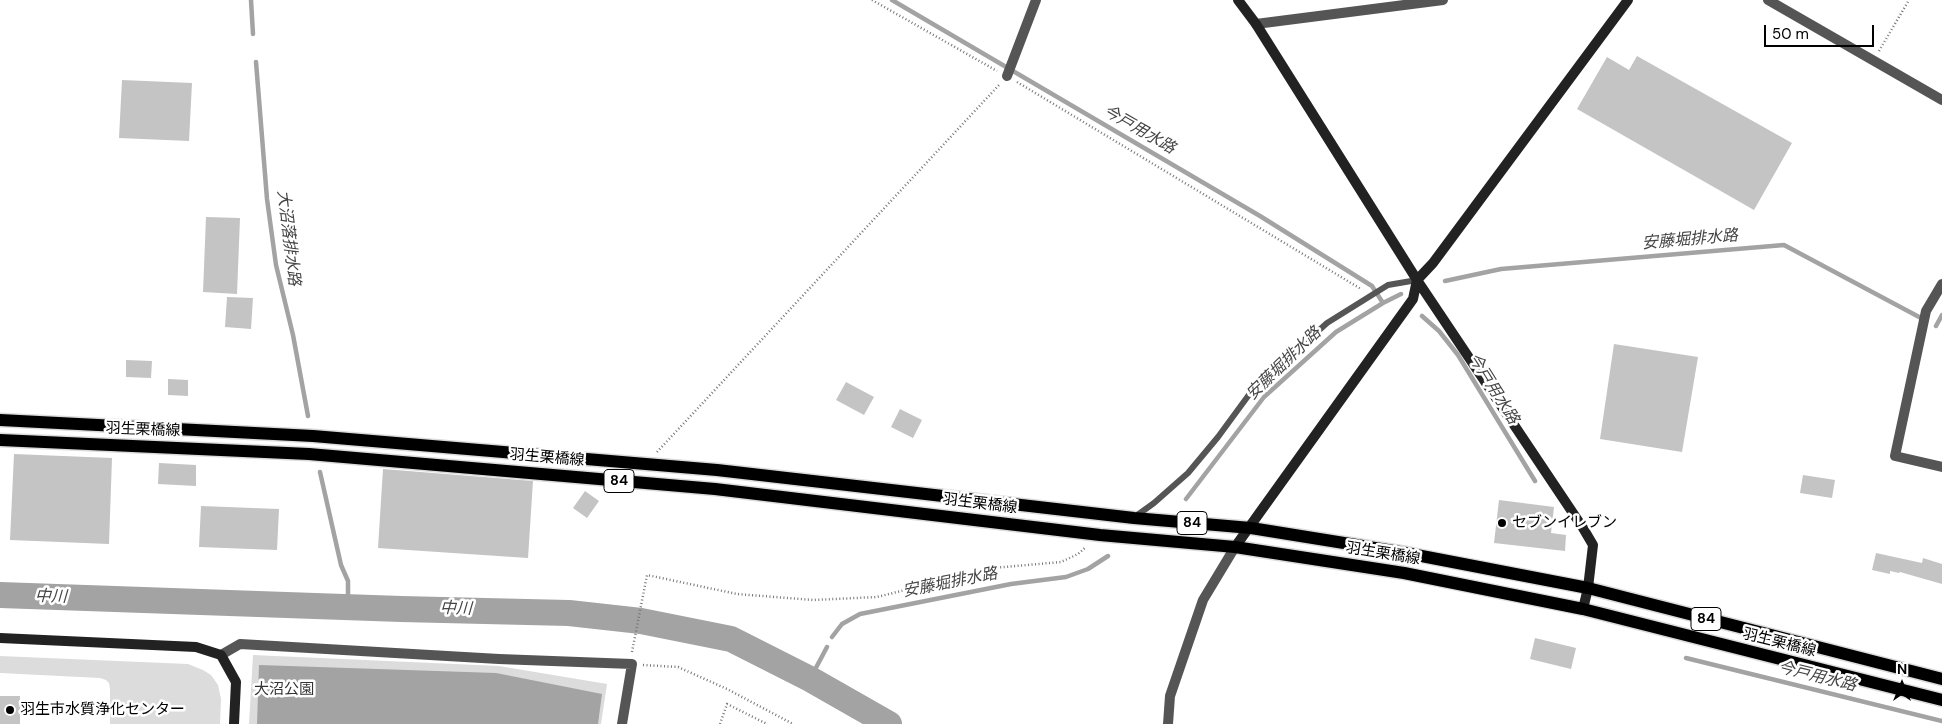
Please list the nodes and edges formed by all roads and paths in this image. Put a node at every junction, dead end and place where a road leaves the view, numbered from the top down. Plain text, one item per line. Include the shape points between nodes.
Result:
1 (872, 0) edge
2 (1036, 0) edge
3 (1238, 0) edge
4 (1443, 0) edge
5 (1628, 0) edge
6 (1768, 0) edge
7 (1909, 0) edge
8 (1256, 24) junction
9 (1873, 62) junction
10 (1007, 76) junction
11 (1942, 100) edge
12 (1417, 280) junction
13 (1942, 284) edge
14 (1368, 296) junction
15 (0, 420) edge
16 (0, 440) edge
17 (646, 464) junction
18 (1942, 468) edge
19 (1134, 518) junction
20 (1251, 528) junction
21 (1100, 535) junction
22 (1235, 547) junction
23 (1588, 588) junction
24 (1583, 609) junction
25 (0, 638) edge
26 (221, 655) junction
27 (632, 664) junction
28 (1942, 679) edge
29 (1942, 700) edge
30 (234, 724) edge
31 (622, 724) edge
32 (720, 724) edge
33 (767, 724) edge
34 (793, 724) edge
35 (1168, 724) edge

1 - 10 path
2 - 10 street
3 - 8 street
4 - 8 street
5 - 12 street via 1434,263
6 - 9 street
7 - 9 path
8 - 12 street
9 - 11 street
10 - 14 path via 1358,286
10 - 17 path
12 - 14 lane via 1388,285
12 - 20 street via 1413,299
12 - 23 street via 1565,498 1593,545
13 - 18 street via 1926,311 1895,456
14 - 19 lane via 1327,323 1251,392 1188,473
15 - 17 main road, 羽生栗橋線 / 84 via 313,436
16 - 21 main road, 羽生栗橋線 / 84 via 309,454 715,489
17 - 19 main road, 羽生栗橋線 / 84
19 - 20 main road, 羽生栗橋線 / 84
20 - 22 street
20 - 23 main road, 羽生栗橋線 / 84 via 1406,553
21 - 22 main road, 羽生栗橋線 / 84
21 - 27 path via 1078,554 1061,562 993,568 877,597 813,600 737,594 647,575
22 - 24 main road, 羽生栗橋線 / 84 via 1404,573
22 - 35 street via 1203,600 1170,696
23 - 24 street
23 - 28 main road, 羽生栗橋線 / 84
24 - 29 main road, 羽生栗橋線 / 84
25 - 26 street via 196,647
26 - 27 street via 240,644
26 - 30 street via 236,682
27 - 31 street
27 - 34 path via 678,667
32 - 33 path via 727,704

